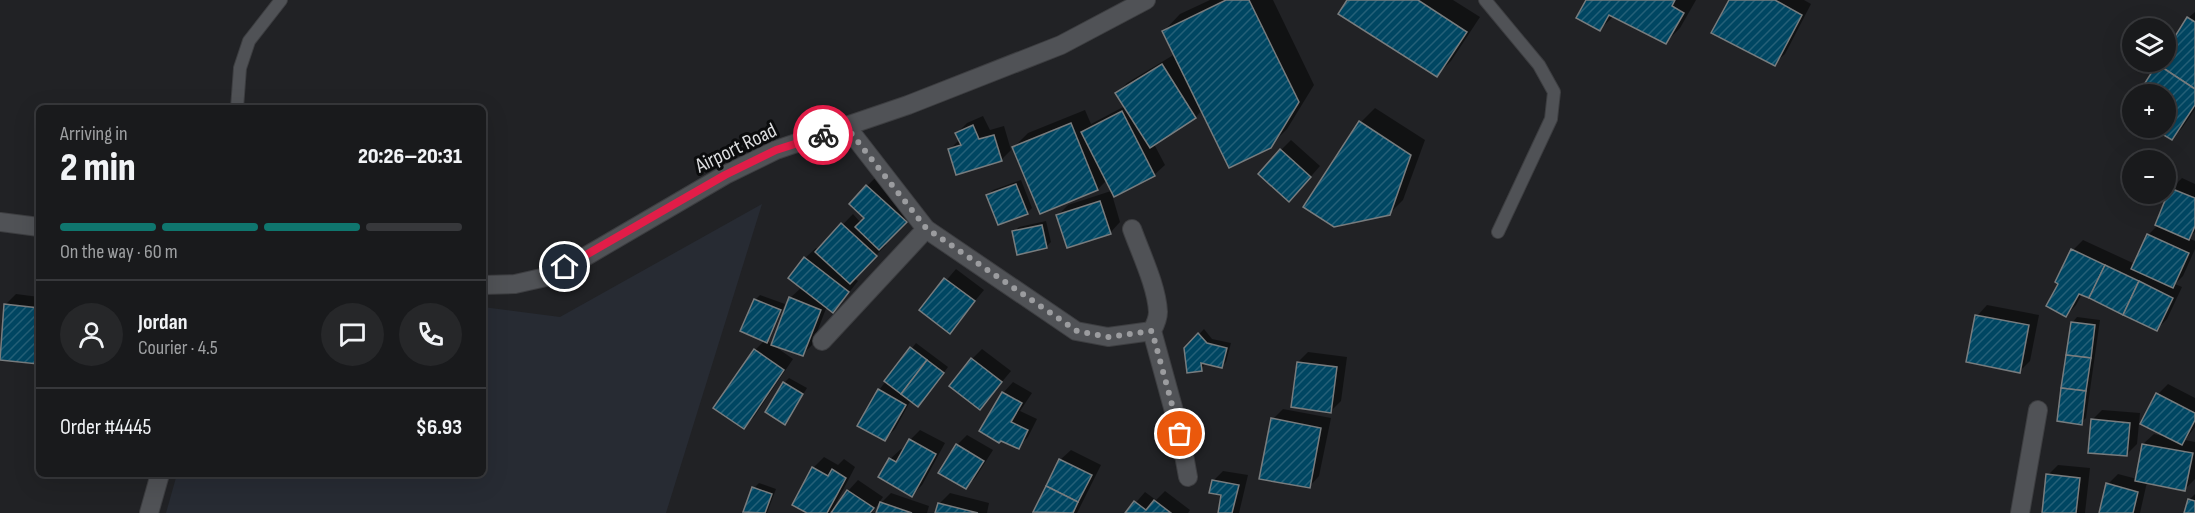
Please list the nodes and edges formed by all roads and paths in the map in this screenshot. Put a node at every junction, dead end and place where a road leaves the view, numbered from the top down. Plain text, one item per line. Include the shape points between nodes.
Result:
1 (281, 0) edge
2 (1146, 0) edge
3 (1485, 0) edge
4 (237, 105) edge
5 (847, 128) junction
6 (0, 222) edge
7 (36, 227) edge
8 (926, 228) junction
9 (1132, 229) dead end
10 (1498, 232) dead end
11 (486, 285) edge
12 (1152, 331) junction
13 (822, 341) dead end
14 (2038, 410) dead end
15 (159, 477) edge
16 (1188, 477) dead end
17 (149, 513) edge
18 (2020, 513) edge

1 - 4 lane via 249,41 240,68
2 - 5 street, Airport Road via 1061,45
3 - 10 lane via 1539,65 1554,92 1551,119
5 - 8 street
5 - 11 street, Airport Road via 776,150 725,175 546,277
6 - 7 street
8 - 12 street via 1077,331 1108,337
8 - 13 street
9 - 12 street via 1155,294 1158,313
12 - 16 street
14 - 18 street
15 - 17 street

